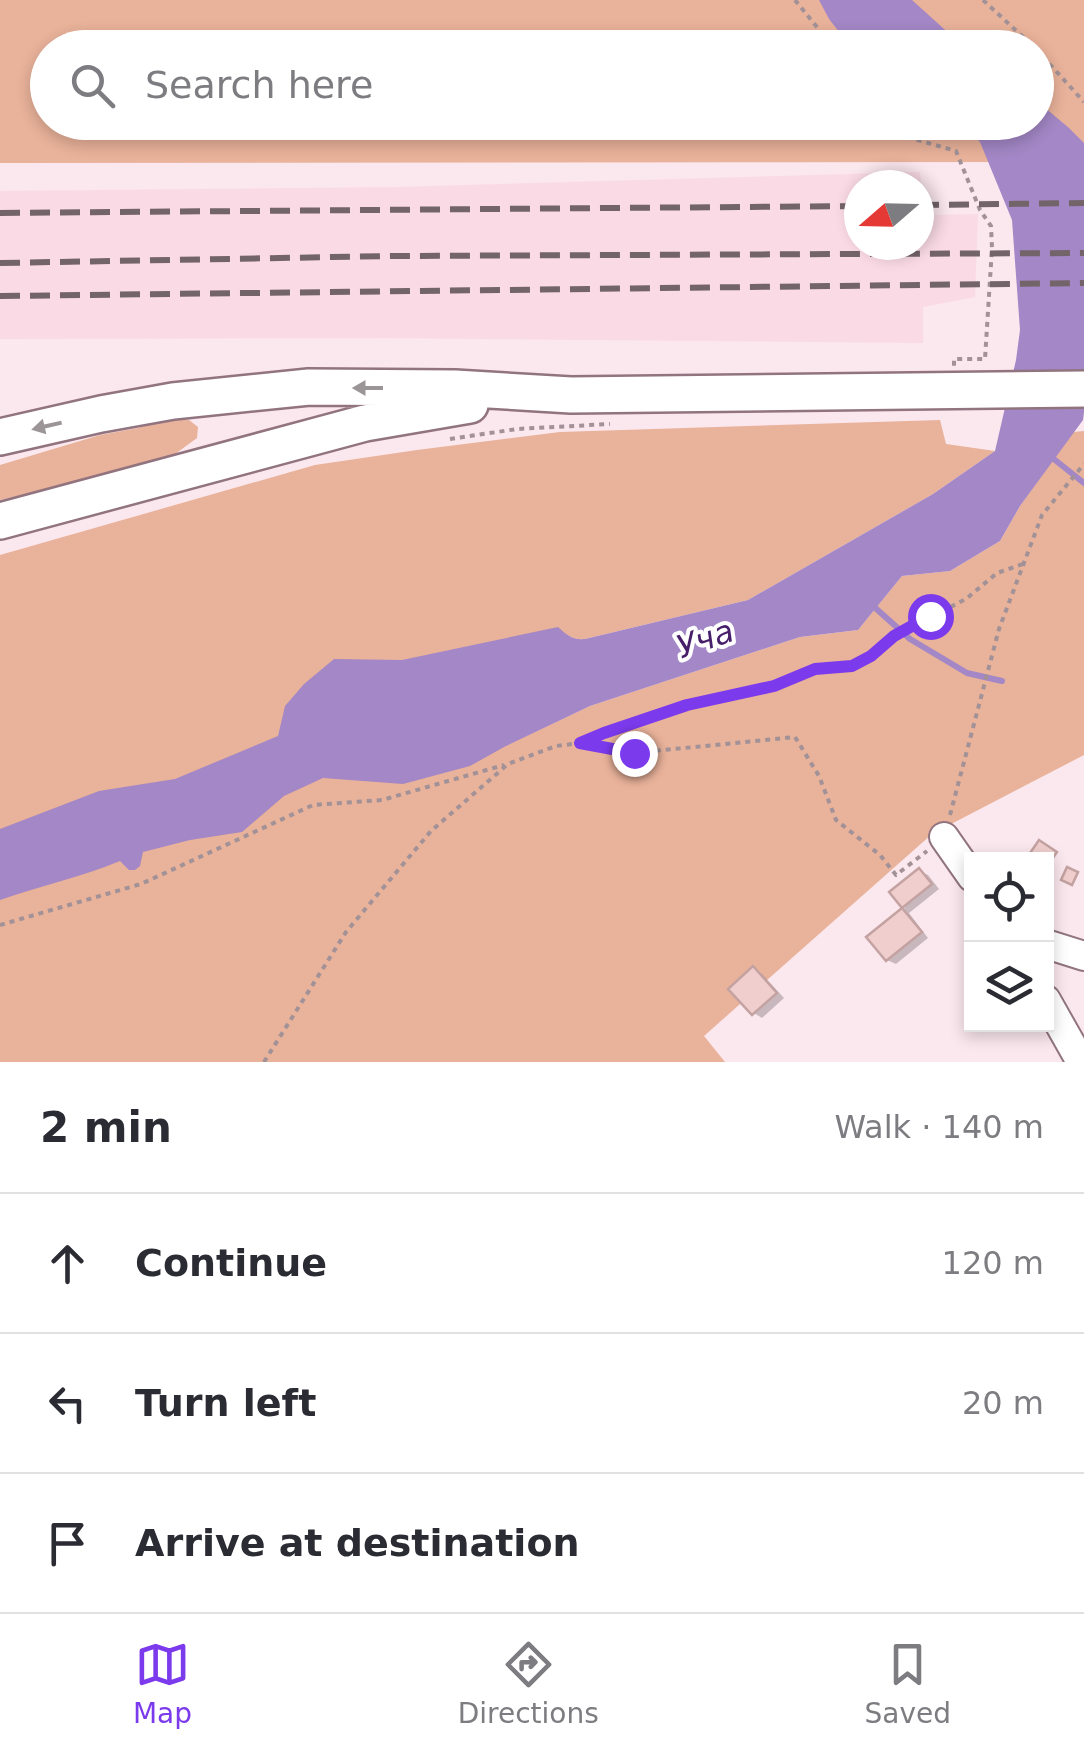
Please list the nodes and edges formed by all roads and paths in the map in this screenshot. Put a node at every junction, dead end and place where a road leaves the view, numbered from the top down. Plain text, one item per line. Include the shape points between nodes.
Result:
1 (795, 0) edge
2 (982, 0) edge
3 (819, 30) edge
4 (1016, 30) edge
5 (1054, 68) edge
6 (1084, 102) edge
7 (914, 140) edge
8 (955, 375) junction
9 (1084, 389) edge
10 (570, 395) junction
11 (616, 424) dead end
12 (0, 437) edge
13 (444, 440) dead end
14 (1084, 464) edge
15 (0, 521) edge
16 (1024, 564) junction
17 (580, 743) junction
18 (508, 764) junction
19 (944, 837) junction
20 (964, 866) edge
21 (0, 925) edge
22 (1054, 947) edge
23 (1084, 956) edge
24 (1054, 1014) edge
25 (264, 1062) edge
26 (1081, 1062) edge

1 - 3 path
2 - 4 path
5 - 6 path
7 - 8 path via 956,151 990,226 986,359
8 - 9 main road
8 - 10 main road
10 -> 12 main road via 437,388 240,392
10 - 15 main road via 365,423
11 - 13 path
14 - 16 path via 1042,515
16 - 17 path via 852,666 815,669 774,686 687,705
16 - 19 path via 999,629
17 - 18 path
17 - 19 path via 634,753 794,737 836,820 896,875
18 - 21 path via 382,800 313,805 141,884
18 - 25 path via 431,831 346,932
19 - 20 street
22 - 23 street
24 - 26 street

